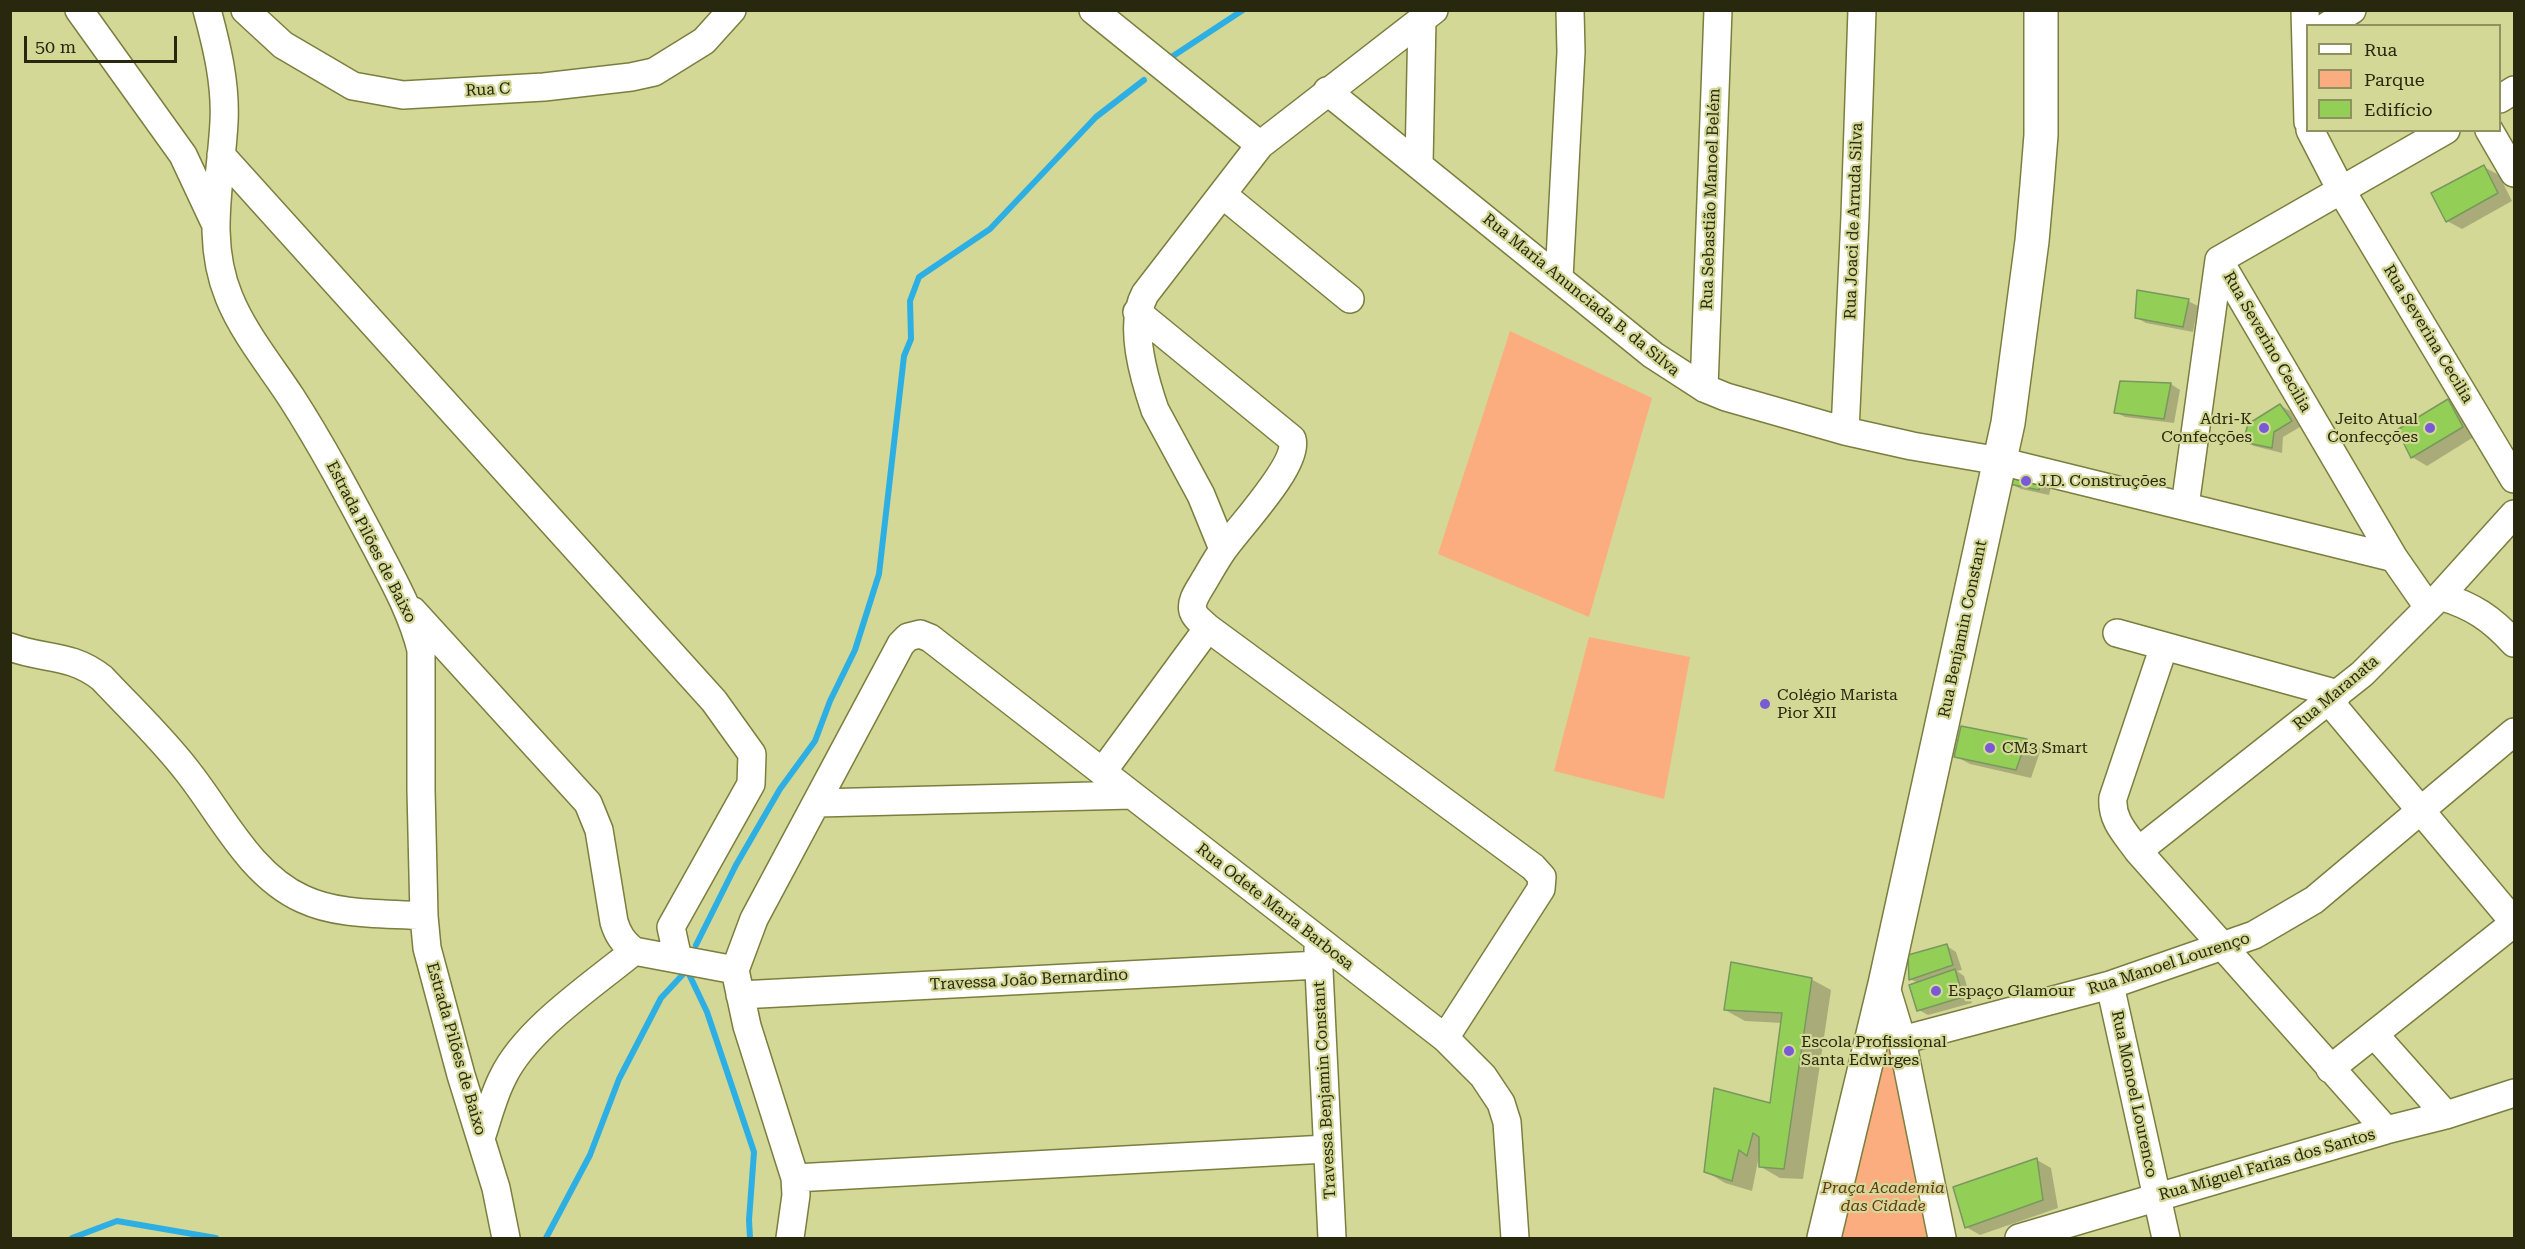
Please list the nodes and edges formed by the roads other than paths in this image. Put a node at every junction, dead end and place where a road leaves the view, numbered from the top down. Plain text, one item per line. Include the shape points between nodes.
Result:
1 (79, 10) edge
2 (207, 10) edge
3 (245, 10) edge
4 (732, 10) edge
5 (1093, 10) edge
6 (1570, 10) edge
7 (1718, 10) edge
8 (1862, 10) edge
9 (2041, 10) edge
10 (2352, 10) edge
11 (1428, 15) edge
12 (2329, 24) edge
13 (2514, 90) edge
14 (1328, 91) junction
15 (2501, 98) edge
16 (2311, 132) edge
17 (2442, 132) edge
18 (2490, 132) edge
19 (1260, 145) junction
20 (221, 155) junction
21 (1419, 164) junction
22 (2514, 173) edge
23 (2341, 190) junction
24 (1222, 194) junction
25 (215, 222) junction
26 (2219, 260) junction
27 (1559, 278) junction
28 (1350, 299) dead end
29 (1137, 312) junction
30 (1704, 388) junction
31 (1845, 430) junction
32 (2000, 461) junction
33 (2514, 479) edge
34 (2186, 506) junction
35 (2514, 514) edge
36 (1223, 549) junction
37 (2394, 558) junction
38 (404, 602) junction
39 (2434, 602) junction
40 (1208, 628) junction
41 (2117, 633) dead end
42 (2514, 644) edge
43 (10, 646) edge
44 (2164, 646) junction
45 (2334, 697) junction
46 (2514, 732) edge
47 (1103, 771) junction
48 (1132, 795) junction
49 (818, 803) junction
50 (2422, 812) junction
51 (2138, 851) junction
52 (424, 916) junction
53 (2514, 922) edge
54 (2223, 948) junction
55 (634, 951) junction
56 (1318, 953) junction
57 (678, 959) junction
58 (737, 982) junction
59 (1885, 984) junction
60 (2110, 985) junction
61 (2374, 1034) junction
62 (1445, 1038) junction
63 (1902, 1040) junction
64 (2330, 1069) junction
65 (2514, 1093) edge
66 (2446, 1115) junction
67 (2386, 1130) junction
68 (482, 1138) junction
69 (1326, 1149) junction
70 (795, 1178) junction
71 (2156, 1198) junction
72 (506, 1239) edge
73 (790, 1239) edge
74 (1332, 1239) edge
75 (1515, 1239) edge
76 (1824, 1239) edge
77 (1942, 1239) edge
78 (2019, 1239) edge
79 (2166, 1239) edge

1 - 25 street via 183,155
2 - 20 street, Estrada Pilões de Baixo via 224,95
3 - 4 street, Rua C via 283,45 353,86 403,95 544,87 654,72 704,41
5 - 19 street
6 - 27 street
7 - 30 street, Rua Sebastião Manoel Belém
8 - 31 street, Rua Joaci de Arruda Silva
9 - 32 main road, Rua Benjamin Constant via 2041,135 2034,219
10 - 12 street
11 - 14 street
11 - 21 street
13 - 15 street
14 - 19 street
14 - 21 street, Rua Maria Anunciada B. da Silva
16 - 23 street, Rua Severina Cecilia
17 - 23 street
18 - 22 street
19 - 24 street
20 - 25 street, Estrada Pilões de Baixo
20 - 57 street via 714,701 752,754 751,784 671,927
21 - 27 street, Rua Maria Anunciada B. da Silva
23 - 26 street
23 - 33 street, Rua Severina Cecilia
24 - 28 street
24 - 29 street via 1145,294
25 - 38 street, Estrada Pilões de Baixo via 216,250 229,298 313,432
26 - 34 street
26 - 37 street, Rua Severino Cecilia
27 - 30 street, Rua Maria Anunciada B. da Silva via 1663,362
29 - 36 street via 1141,360 1155,410 1201,495
29 - 36 street via 1292,438 1293,449 1286,464
30 - 31 street, Rua Maria Anunciada B. da Silva
31 - 32 street, Rua Maria Anunciada B. da Silva
32 - 34 street, Rua Maria Anunciada B. da Silva
32 - 59 main road, Rua Benjamin Constant
34 - 37 street, Rua Maria Anunciada B. da Silva
35 - 39 street, Rua Maranata
36 - 40 street via 1192,604 1196,617
37 - 39 street, Rua Severino Cecilia
38 - 52 street, Estrada Pilões de Baixo via 421,650
38 - 55 street via 588,803 599,830 617,934
39 - 42 street via 2458,601 2488,616
39 - 45 street, Rua Maranata
40 - 47 street
40 - 62 street via 1542,877 1541,889
41 - 44 street
43 - 52 street via 72,660 102,678 188,771 261,869 284,888 303,900 332,909
44 - 45 street
44 - 51 street via 2113,798 2115,819
45 - 50 street
45 - 51 street, Rua Maranata
46 - 50 street, Rua Manoel Lourenço
47 - 48 street, Rua Odete Maria Barbosa
47 - 49 street, Rua Odete Maria Barbosa via 930,638 914,634 901,644
48 - 49 street
48 - 56 street, Rua Odete Maria Barbosa
49 - 58 street via 754,919
50 - 53 street
50 - 54 street, Rua Manoel Lourenço via 2314,900 2272,926
51 - 54 street
52 - 68 street, Estrada Pilões de Baixo via 433,977
53 - 61 street
54 - 60 street, Rua Manoel Lourenço
54 - 64 street
55 - 57 street, Travessa João Bernardino
55 - 68 street via 539,1029 524,1046 502,1078
56 - 58 street, Travessa João Bernardino
56 - 62 street, Rua Odete Maria Barbosa
56 - 69 street, Travessa Benjamin Constant
57 - 58 street, Travessa João Bernardino
58 - 70 street
59 - 63 street
59 - 76 main road, Rua Benjamin Constant
60 - 63 street, Rua Manoel Lourenço
60 - 71 street, Rua Monoel Lourenco
61 - 64 street
61 - 66 street
62 - 75 street, Rua Odete Maria Barbosa via 1483,1076 1501,1103 1507,1122
63 - 77 street
64 - 67 street
65 - 66 street, Rua Miguel Farias dos Santos
66 - 67 street, Rua Miguel Farias dos Santos
67 - 71 street, Rua Miguel Farias dos Santos
68 - 72 street, Estrada Pilões de Baixo
69 - 70 street
69 - 74 street, Travessa Benjamin Constant
70 - 73 street
71 - 78 street, Rua Miguel Farias dos Santos
71 - 79 street, Rua Monoel Lourenco

